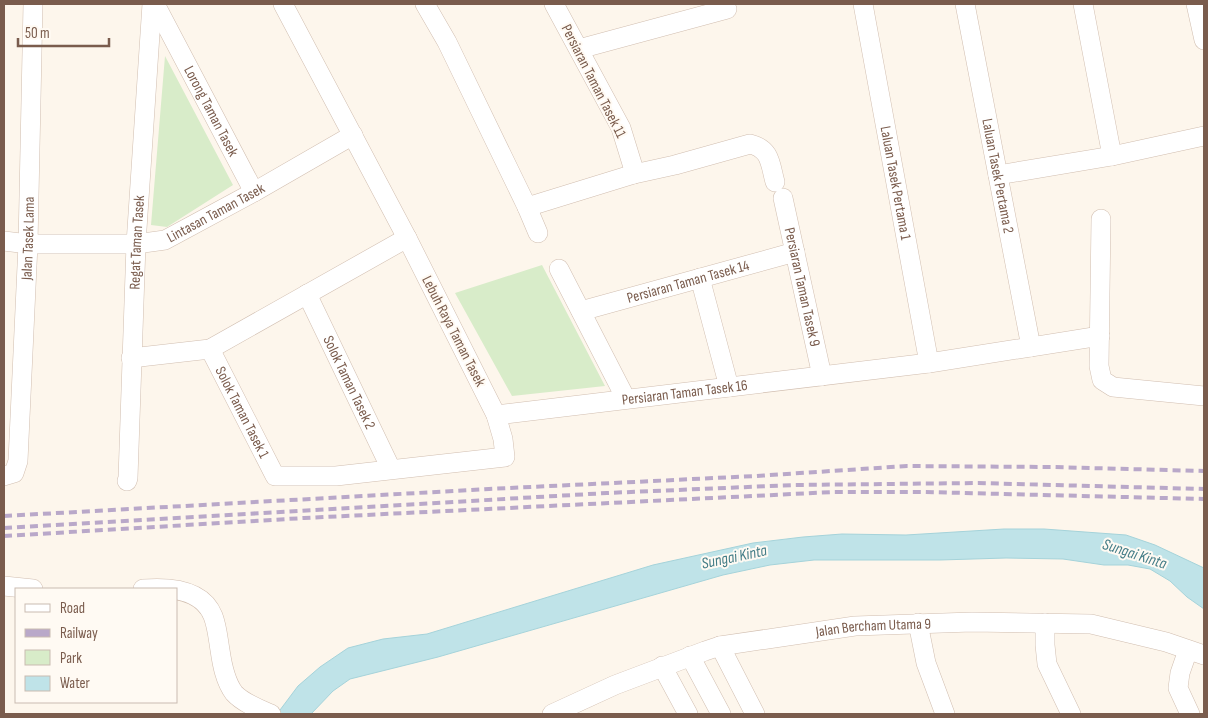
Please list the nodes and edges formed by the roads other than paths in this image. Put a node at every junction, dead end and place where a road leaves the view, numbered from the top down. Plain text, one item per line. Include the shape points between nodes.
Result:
1 (33, 4) edge
2 (153, 4) edge
3 (283, 4) edge
4 (425, 4) edge
5 (554, 4) edge
6 (864, 4) edge
7 (965, 4) edge
8 (1083, 4) edge
9 (1196, 4) edge
10 (727, 9) dead end
11 (1204, 40) edge
12 (579, 50) junction
13 (353, 134) junction
14 (1204, 136) edge
15 (1112, 156) junction
16 (634, 174) junction
17 (998, 175) junction
18 (254, 192) junction
19 (527, 207) junction
20 (1101, 219) dead end
21 (538, 232) dead end
22 (407, 238) junction
23 (4, 242) edge
24 (28, 244) junction
25 (136, 244) junction
26 (795, 252) junction
27 (559, 269) dead end
28 (700, 278) junction
29 (307, 294) junction
30 (581, 310) junction
31 (1100, 336) junction
32 (1031, 347) junction
33 (210, 349) junction
34 (131, 358) junction
35 (929, 363) junction
36 (822, 376) junction
37 (729, 387) junction
38 (1204, 396) edge
39 (626, 400) junction
40 (496, 415) junction
41 (391, 469) junction
42 (9, 474) edge
43 (275, 476) joint
44 (127, 481) dead end
45 (4, 586) edge
46 (23, 588) edge
47 (178, 589) edge
48 (918, 623) junction
49 (1045, 623) junction
50 (720, 646) junction
51 (1196, 653) edge
52 (690, 656) junction
53 (662, 666) junction
54 (572, 710) edge
55 (270, 714) edge
56 (552, 714) edge
57 (688, 714) edge
58 (721, 714) edge
59 (755, 714) edge
60 (945, 714) edge
61 (1071, 714) edge
62 (1190, 714) edge

1 - 24 street, Jalan Tasek Lama
2 - 18 street, Lorong Taman Tasek
2 - 25 street, Regat Taman Tasek
3 - 13 street, Lebuh Raya Taman Tasek
4 - 19 street via 465,78
5 - 12 street, Persiaran Taman Tasek 11
6 - 35 street, Laluan Tasek Pertama 1
7 - 17 street, Laluan Tasek Pertama 2
8 - 15 street
9 - 11 street
10 - 12 street
12 - 16 street, Persiaran Taman Tasek 11 via 621,128
13 - 18 street, Lintasan Taman Tasek
13 - 22 street, Lebuh Raya Taman Tasek
14 - 15 street
15 - 17 street
16 - 19 street
16 - 26 street, Persiaran Taman Tasek 9 via 750,144 760,146 767,153
17 - 32 street, Laluan Tasek Pertama 2
18 - 25 street, Lintasan Taman Tasek via 171,238
19 - 21 street
20 - 31 street
22 - 29 street
22 - 40 street, Lebuh Raya Taman Tasek
23 - 24 street, Lintasan Taman Tasek
24 - 25 street, Lintasan Taman Tasek
24 - 42 street, Jalan Tasek Lama via 18,461
25 - 34 street, Regat Taman Tasek
26 - 28 street, Persiaran Taman Tasek 14
26 - 36 street, Persiaran Taman Tasek 9
27 - 30 street
28 - 30 street, Persiaran Taman Tasek 14
28 - 37 street
29 - 33 street
29 - 41 street, Solok Taman Tasek 2
30 - 39 street
31 - 32 street, Persiaran Taman Tasek 16
31 - 38 street via 1102,380 1113,387
32 - 35 street, Persiaran Taman Tasek 16
33 - 34 street
33 - 43 street, Solok Taman Tasek 1
34 - 44 street, Regat Taman Tasek
35 - 36 street, Persiaran Taman Tasek 16
36 - 37 street, Persiaran Taman Tasek 16
37 - 39 street, Persiaran Taman Tasek 16
39 - 40 street, Persiaran Taman Tasek 16
40 - 41 street, Lebuh Raya Taman Tasek via 504,439 505,457
41 - 43 street, Lebuh Raya Taman Tasek via 336,476
45 - 46 street
47 - 55 street via 200,599 213,615 222,664 234,693
48 - 49 street, Jalan Bercham Utama 9
48 - 50 street, Jalan Bercham Utama 9 via 855,626
48 - 60 street via 926,663
49 - 51 street, Jalan Bercham Utama 9 via 1091,624 1166,642
49 - 61 street via 1047,664
50 - 52 street, Jalan Bercham Utama 9
50 - 59 street
51 - 62 street via 1180,673 1178,688
52 - 53 street, Jalan Bercham Utama 9
52 - 58 street
53 - 54 street, Jalan Bercham Utama 9 via 615,685
53 - 57 street
54 - 56 street, Jalan Bercham Utama 9

